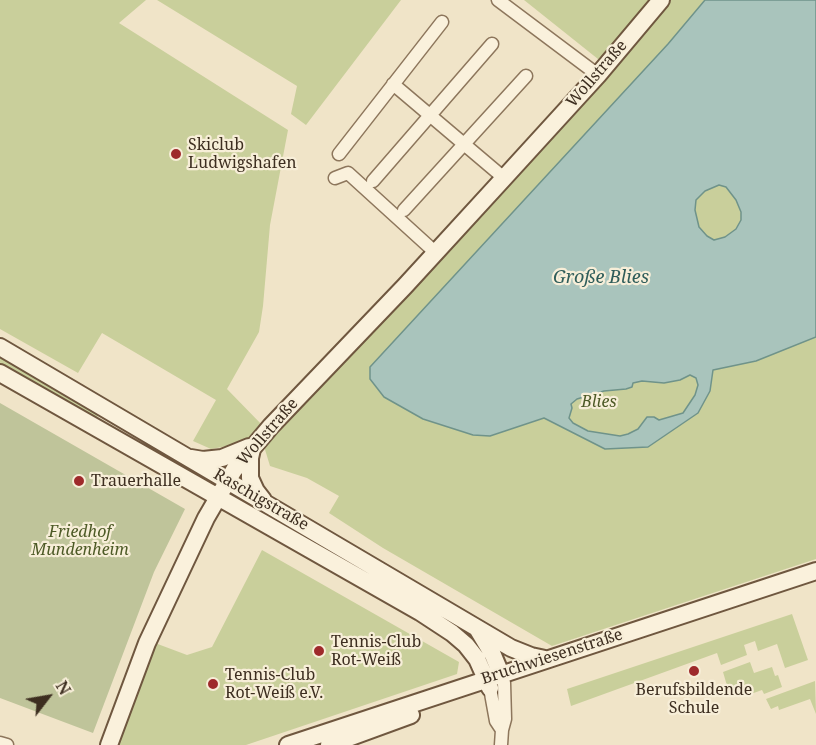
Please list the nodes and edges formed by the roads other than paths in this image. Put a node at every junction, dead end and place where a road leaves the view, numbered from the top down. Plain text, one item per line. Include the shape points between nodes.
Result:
1 (498, 0) edge
2 (661, 0) edge
3 (441, 22) dead end
4 (492, 44) dead end
5 (598, 75) junction
6 (526, 76) dead end
7 (393, 84) junction
8 (430, 115) junction
9 (465, 144) junction
10 (339, 154) dead end
11 (335, 178) dead end
12 (504, 178) junction
13 (373, 181) dead end
14 (404, 210) dead end
15 (436, 253) junction
16 (0, 347) edge
17 (0, 373) edge
18 (103, 407) junction
19 (92, 426) junction
20 (253, 445) junction
21 (187, 457) junction
22 (227, 481) junction
23 (217, 497) junction
24 (266, 504) junction
25 (816, 571) edge
26 (816, 581) edge
27 (474, 625) junction
28 (545, 659) junction
29 (496, 681) junction
30 (0, 743) edge
31 (7, 745) edge
32 (109, 745) edge
33 (288, 745) edge
34 (329, 745) edge
35 (501, 745) edge

1 - 5 street
2 - 5 street, Wollstraße
3 - 7 street
4 - 8 street
5 - 12 street, Wollstraße
6 - 9 street
7 - 8 street
7 - 10 street
8 - 9 street
8 - 13 street
9 - 12 street
9 - 14 street
11 - 15 street via 348,173
12 - 15 street, Wollstraße
15 - 20 street, Wollstraße
16 - 18 street, Raschigstraße
17 - 19 street, Raschigstraße
18 - 19 street
18 - 21 street, Raschigstraße
19 - 23 street, Raschigstraße
20 - 21 street via 222,458
20 - 22 street, Wollstraße
20 - 24 street via 250,478
21 - 22 street, Raschigstraße
22 - 23 street, Wollstraße
22 - 24 street, Raschigstraße
23 - 29 street, Raschigstraße via 452,633
23 - 32 street, Wollstraße via 147,643
24 - 27 street, Raschigstraße
25 - 28 street, Bruchwiesenstraße
26 - 29 street, Bruchwiesenstraße
27 - 28 street via 511,648
27 - 29 street, Raschigstraße via 493,655
28 - 29 street, Bruchwiesenstraße
29 - 33 street, Bruchwiesenstraße
29 - 34 street, Bruchwiesenstraße
29 - 35 street via 496,721 502,730
30 - 31 street

